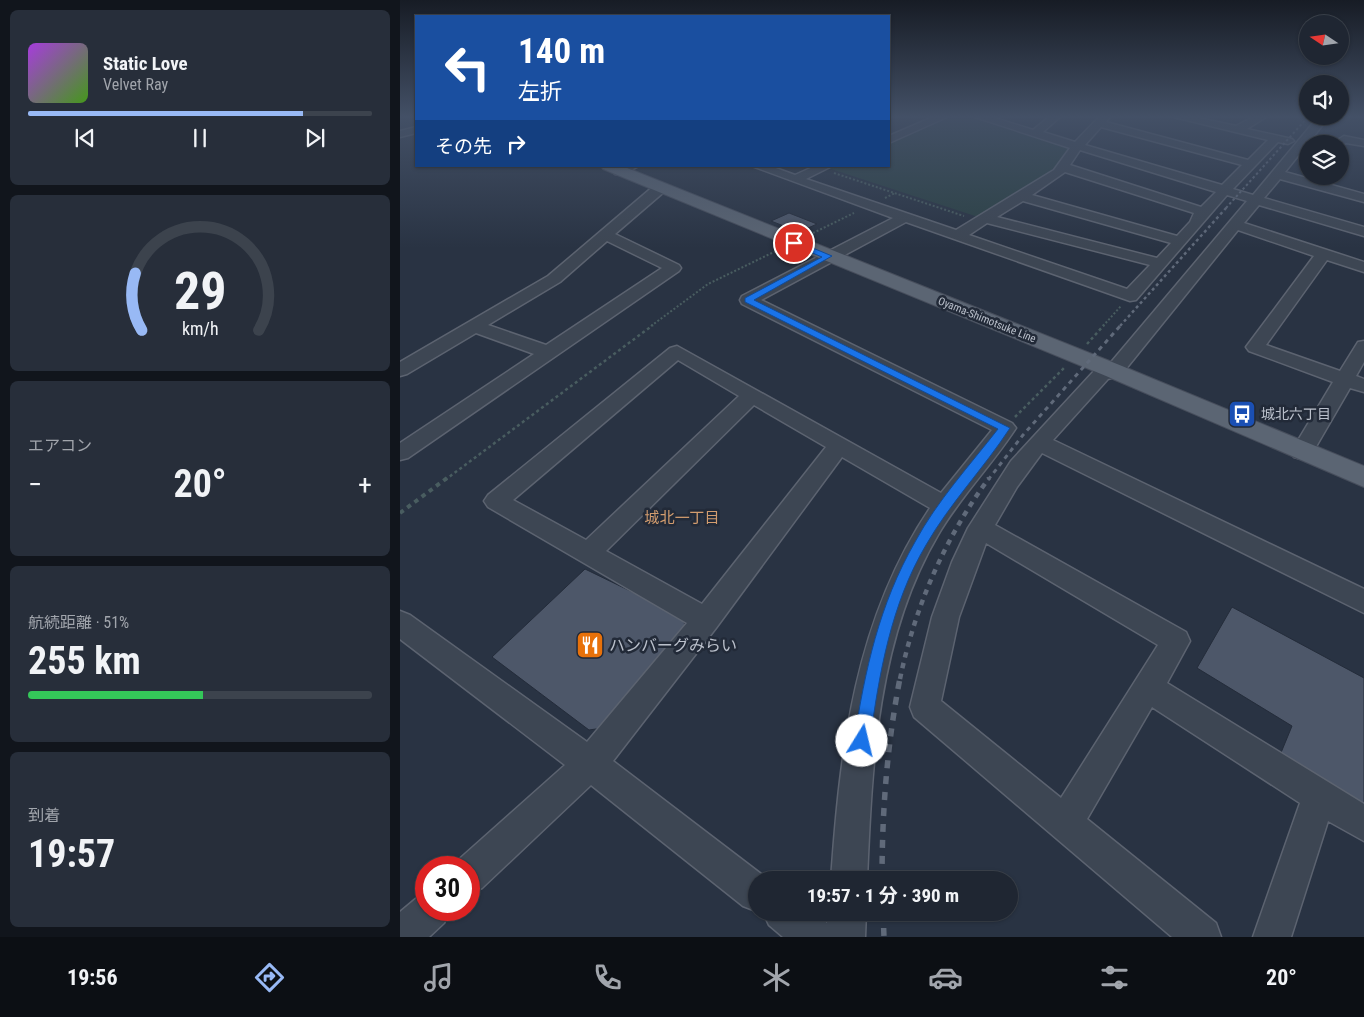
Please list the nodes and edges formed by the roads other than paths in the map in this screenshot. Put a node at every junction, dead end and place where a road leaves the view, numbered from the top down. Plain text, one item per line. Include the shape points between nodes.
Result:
1 (1067, 161) edge
2 (1126, 161) edge
3 (1240, 161) edge
4 (1254, 161) edge
5 (1289, 161) edge
6 (1251, 164) junction
7 (761, 167) edge
8 (824, 167) edge
9 (620, 168) edge
10 (1061, 170) junction
11 (1277, 174) junction
12 (795, 179) junction
13 (660, 188) junction
14 (1226, 191) junction
15 (1361, 194) edge
16 (1020, 196) junction
17 (1257, 200) junction
18 (1201, 215) junction
19 (905, 217) junction
20 (981, 219) junction
21 (1236, 226) junction
22 (1364, 232) edge
23 (606, 235) junction
24 (957, 236) junction
25 (1180, 241) junction
26 (1323, 254) junction
27 (828, 256) junction
28 (1159, 262) junction
29 (1364, 267) edge
30 (473, 326) junction
31 (1364, 346) edge
32 (547, 352) junction
33 (400, 370) edge
34 (1114, 371) junction
35 (1354, 382) edge
36 (751, 396) junction
37 (1040, 443) junction
38 (838, 446) junction
39 (1302, 452) junction
40 (400, 453) edge
41 (1364, 477) edge
42 (945, 506) junction
43 (980, 528) junction
44 (588, 554) junction
45 (1364, 602) edge
46 (706, 620) junction
47 (400, 623) edge
48 (1148, 688) junction
49 (590, 764) junction
50 (1319, 796) junction
51 (1065, 824) junction
52 (1364, 824) edge
53 (480, 865) edge
54 (850, 871) edge
55 (748, 887) edge
56 (419, 921) edge
57 (794, 921) edge
58 (847, 921) edge
59 (401, 937) edge
60 (814, 937) edge
61 (846, 937) edge
62 (1202, 937) edge
63 (1272, 937) edge

1 - 10 street
2 - 14 street
3 - 6 street
4 - 6 street
5 - 11 street
6 - 14 street
7 - 12 street
8 - 12 street
9 - 13 main road, Oyama-Shimotsuke Line
10 - 16 street
10 - 18 street
11 - 15 street
11 - 17 street
12 - 19 street
13 - 23 street
13 - 27 main road, Oyama-Shimotsuke Line
14 - 17 street
14 - 18 street
16 - 20 street
16 - 25 street
17 - 21 street
17 - 22 street
18 - 25 street
19 - 24 street
19 - 27 street
20 - 24 street
20 - 28 street
21 - 26 street
21 - 34 street
23 - 30 street via 554,279
23 - 32 street via 673,268
24 - 28 street via 1130,296
25 - 28 street
26 - 29 street
26 - 35 street via 1254,347
27 - 34 main road, Oyama-Shimotsuke Line
27 - 42 street via 748,300 1005,428
30 - 32 street
30 - 33 street
31 - 35 street
32 - 40 street
34 - 37 street via 1101,375
34 - 39 main road, Oyama-Shimotsuke Line
35 - 39 street
36 - 38 street
36 - 44 street
36 - 44 street via 677,352 496,501
37 - 43 street via 1009,482
37 - 45 street
38 - 42 street
38 - 46 street
39 - 41 main road, Oyama-Shimotsuke Line
42 - 54 street via 920,544 898,588 872,673 854,792
43 - 48 street via 1176,641
43 - 51 street via 947,604 925,706
44 - 46 street
46 - 49 street
47 - 49 street
48 - 50 street
48 - 51 street
49 - 53 street
49 - 55 street
50 - 52 street
50 - 63 street
51 - 62 street
56 - 59 street
57 - 60 street
58 - 61 street

